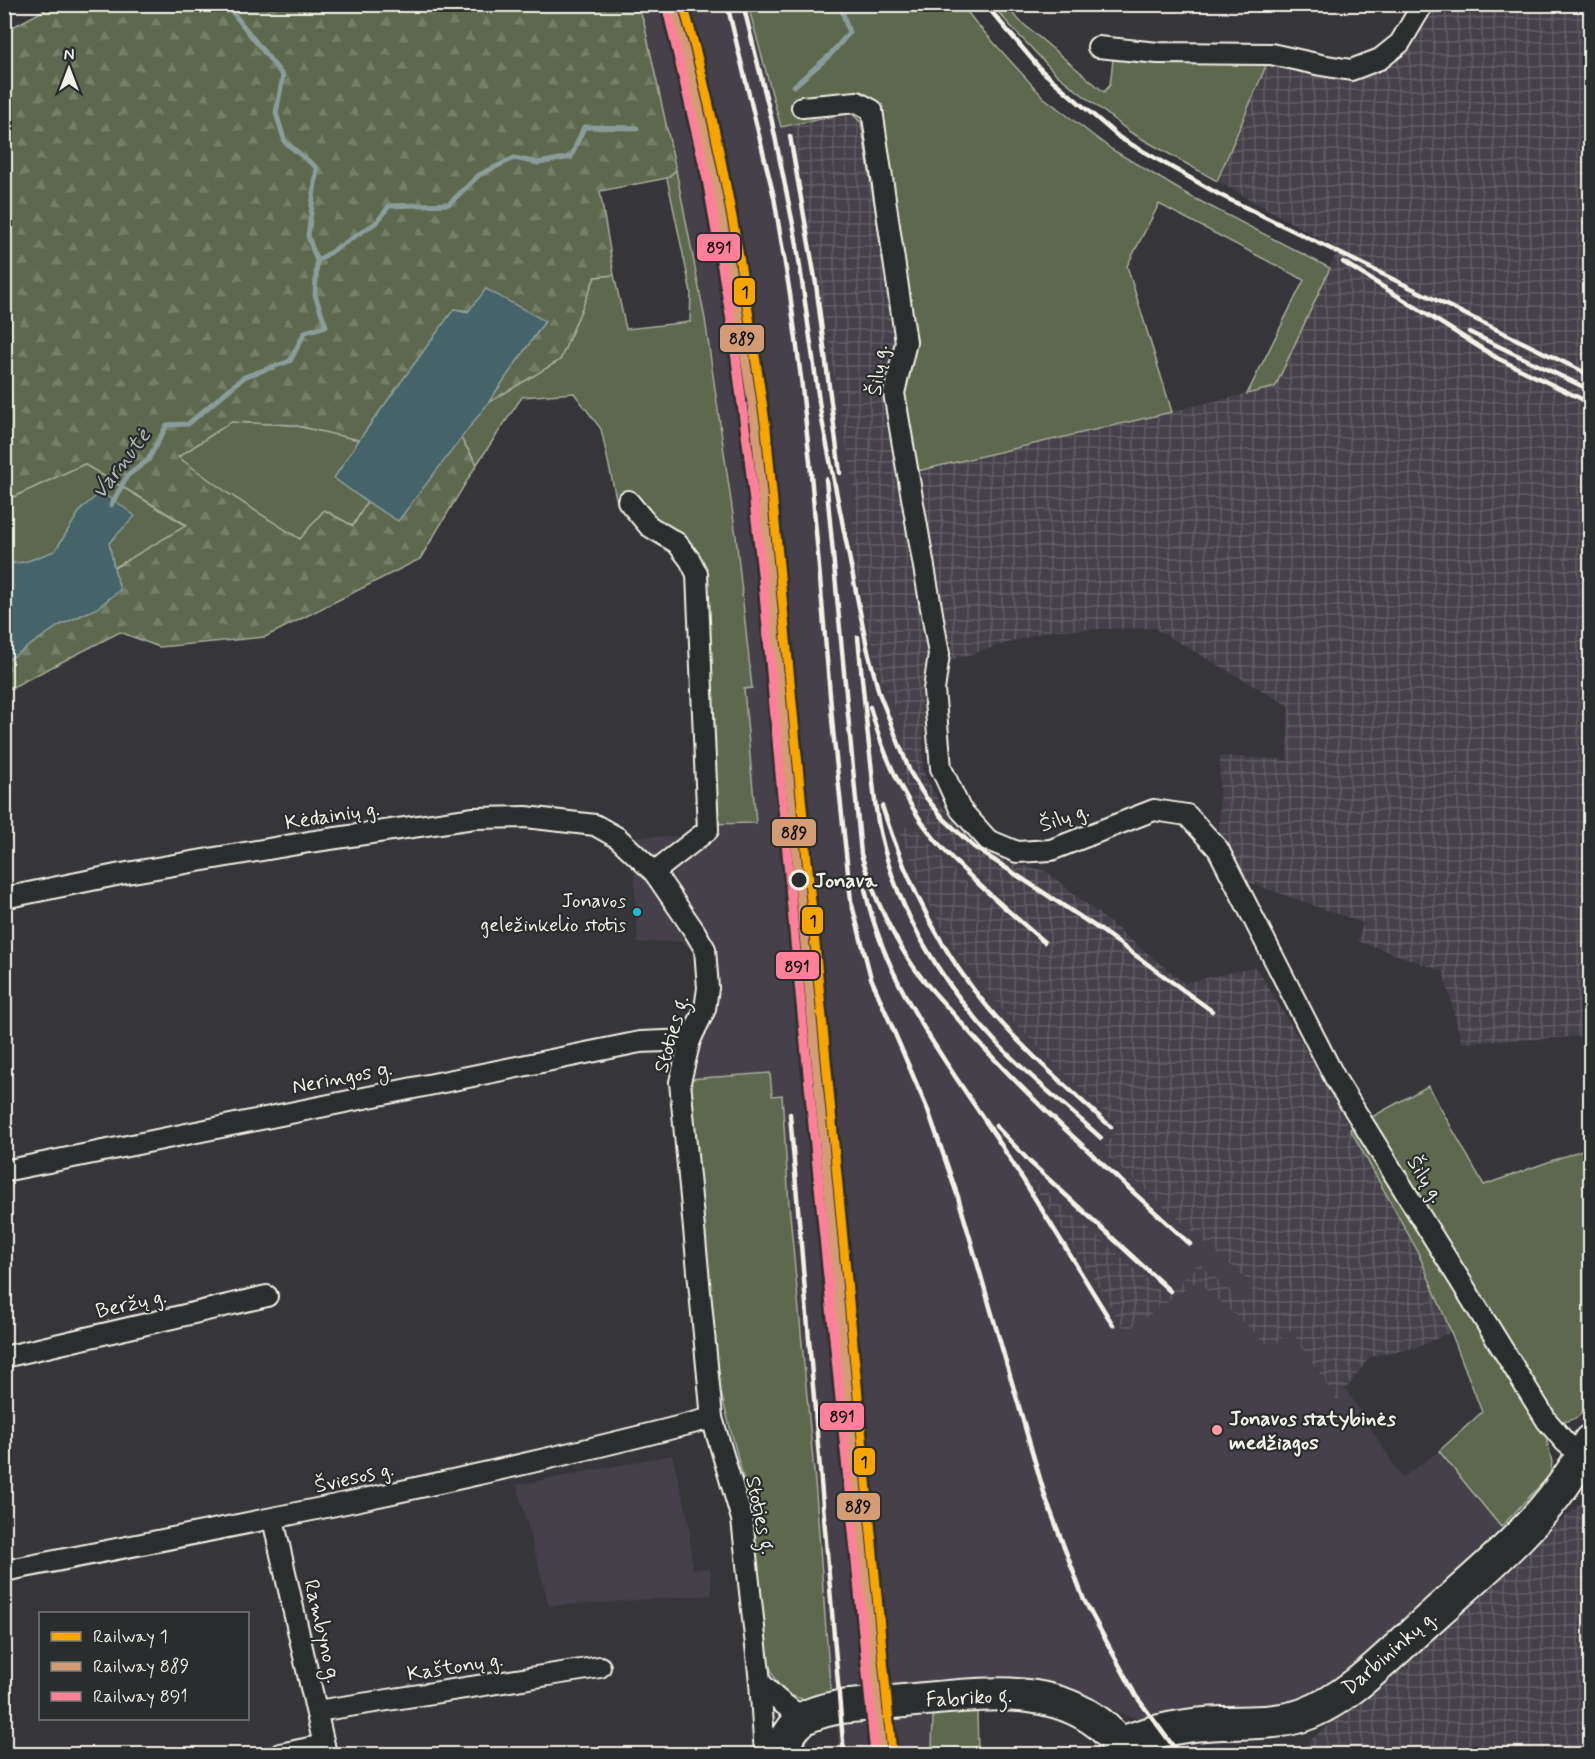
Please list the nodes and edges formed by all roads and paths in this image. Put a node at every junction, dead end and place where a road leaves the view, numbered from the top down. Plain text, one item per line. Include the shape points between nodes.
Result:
1 (1423, 4) edge
2 (1098, 47) dead end
3 (802, 107) dead end
4 (628, 501) dead end
5 (654, 872) junction
6 (4, 898) edge
7 (690, 1041) junction
8 (4, 1171) edge
9 (267, 1296) dead end
10 (4, 1357) edge
11 (712, 1418) junction
12 (1588, 1447) edge
13 (273, 1519) junction
14 (4, 1571) edge
15 (600, 1667) dead end
16 (760, 1682) junction
17 (317, 1711) junction
18 (804, 1717) junction
19 (1120, 1744) joint
20 (325, 1750) edge
21 (280, 1755) edge
22 (765, 1755) edge
23 (778, 1755) edge

1 - 2 street via 1400,43 1380,59 1351,70 1270,54 1158,53
3 - 12 street, Šilų g. via 857,102 872,110 906,342 894,393 939,654 934,690 941,768 960,809 988,840 1017,852 1051,850 1154,810 1187,815 1218,849 1336,1080 1547,1421 1564,1442
4 - 5 street via 649,526 677,543 697,574 708,830
5 - 6 street, Kėdainių g. via 618,838 595,825 526,817 474,818 121,874
5 - 7 street, Stoties g. via 705,949 705,1009
7 - 8 street, Neringos g. via 640,1042
7 - 11 street, Stoties g. via 680,1083
9 - 10 street, Beržų g.
11 - 13 street, Šviesos g.
11 - 16 street, Stoties g. via 742,1519
12 - 19 main road, Darbininkų g. via 1557,1495 1526,1529 1344,1693 1321,1707 1281,1721 1190,1725 1160,1730
13 - 14 street, Šviesos g.
13 - 17 street, Rambyno g.
15 - 17 street, Kaštonų g.
16 - 18 street via 787,1708
16 - 22 street, Stoties g.
17 - 20 street, Rambyno g.
18 - 19 main road, Fabriko g. via 840,1707 1017,1694 1059,1702 1084,1713
18 - 23 main road
20 - 21 street

